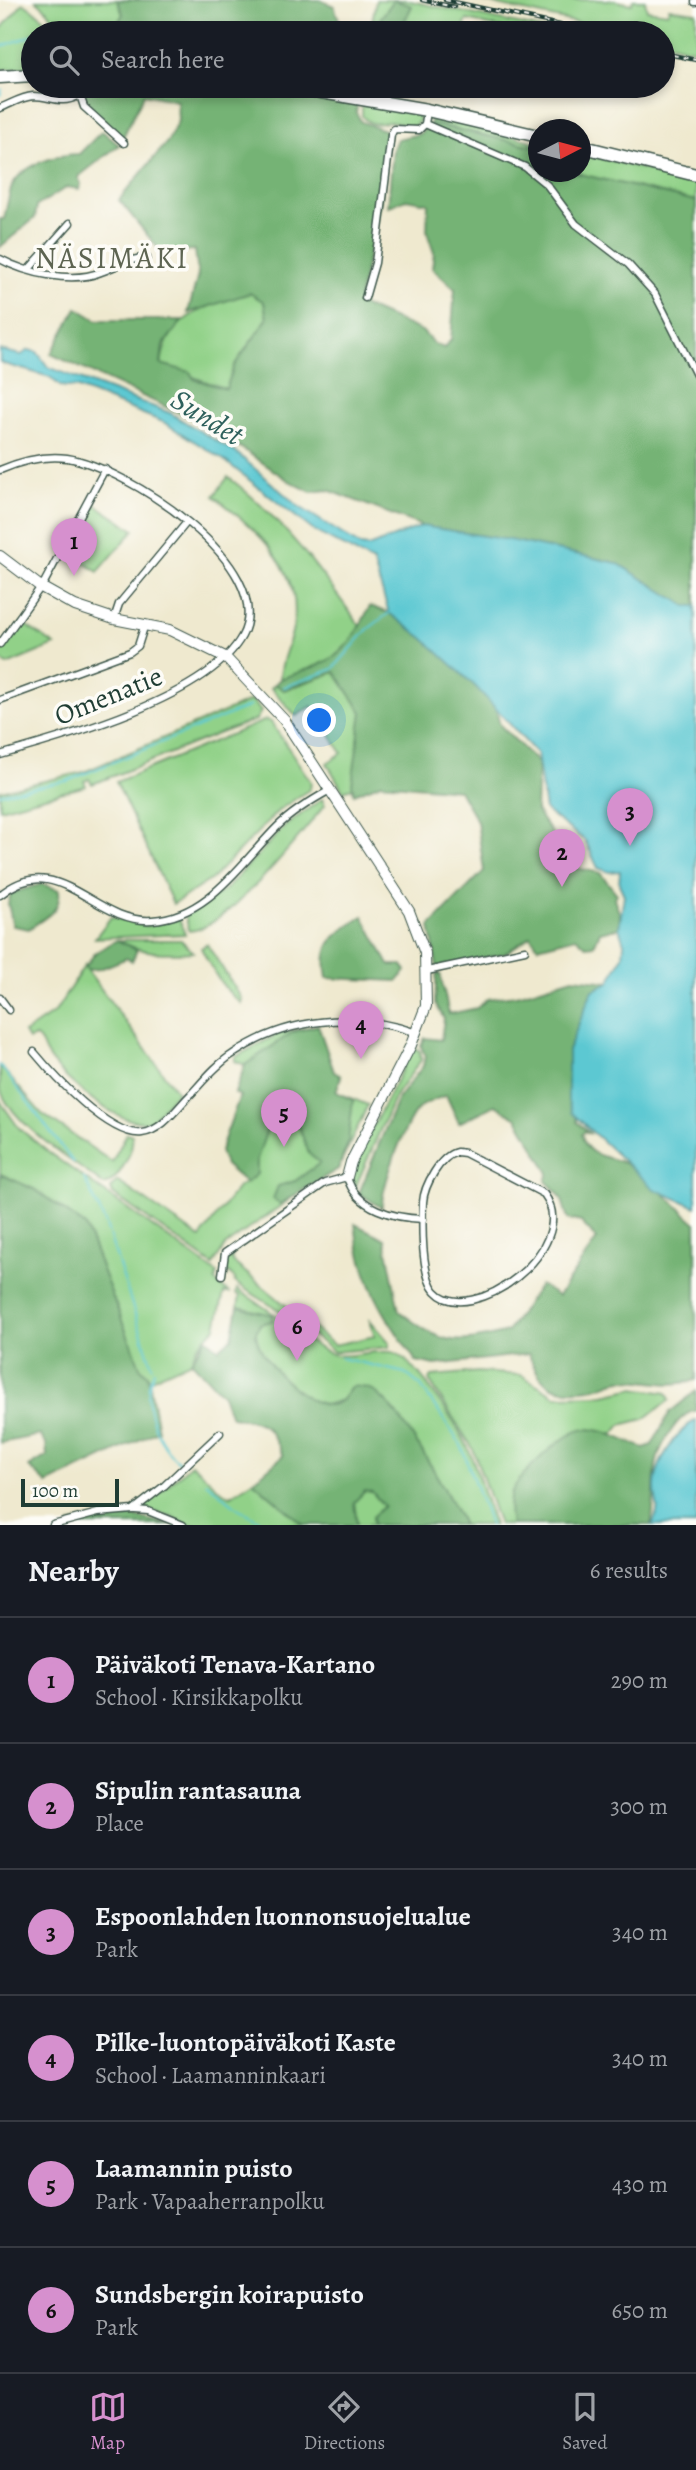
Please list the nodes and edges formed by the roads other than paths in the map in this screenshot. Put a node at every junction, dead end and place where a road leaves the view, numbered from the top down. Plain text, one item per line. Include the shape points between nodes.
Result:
1 (21, 76) edge
2 (0, 77) edge
3 (21, 98) edge
4 (43, 98) edge
5 (73, 98) edge
6 (79, 98) edge
7 (368, 98) edge
8 (0, 108) edge
9 (427, 110) junction
10 (425, 124) junction
11 (528, 133) edge
12 (124, 143) dead end
13 (591, 149) edge
14 (696, 175) edge
15 (70, 223) dead end
16 (147, 258) dead end
17 (0, 259) edge
18 (29, 269) junction
19 (365, 298) dead end
20 (696, 375) edge
21 (105, 469) junction
22 (0, 470) edge
23 (187, 522) junction
24 (0, 556) edge
25 (41, 587) junction
26 (114, 619) junction
27 (145, 624) junction
28 (0, 644) edge
29 (225, 657) junction
30 (0, 700) edge
31 (0, 755) edge
32 (330, 790) junction
33 (0, 895) edge
34 (525, 950) dead end
35 (427, 971) junction
36 (0, 998) edge
37 (9, 1010) dead end
38 (417, 1033) junction
39 (34, 1052) dead end
40 (347, 1177) junction
41 (423, 1219) junction
42 (222, 1275) dead end
43 (220, 1433) dead end
44 (133, 1510) junction
45 (54, 1525) edge
46 (183, 1525) edge

1 - 2 highway
3 - 8 street
4 - 5 street via 63,102
6 - 12 street
7 - 9 highway
9 - 10 street
9 - 11 highway
10 - 19 street via 414,131 394,129 391,135 375,263
10 - 20 street via 525,167 547,185 576,224 628,264 655,294
13 - 14 highway
15 - 18 street
16 - 18 street via 121,261 84,276
17 - 18 street
21 - 22 street, Omenatie via 55,457
21 - 23 street, Omenatie via 148,492
21 - 25 street
23 - 26 street via 119,604
23 - 29 street, Omenatie via 219,554 247,594 250,612 246,626
24 - 25 street
25 - 26 street via 75,606
25 - 28 street
26 - 27 street
27 - 29 street via 170,630
27 - 30 street via 138,646 130,652
29 - 31 street, Omenatie via 197,680 138,709
29 - 32 street via 285,721
32 - 33 street via 278,826 224,884 179,914 151,920 119,915 69,885 49,880 29,880
32 - 35 street via 409,911 422,941
34 - 35 street
35 - 38 street via 426,1006
36 - 37 street
38 - 39 street via 344,1020 281,1030 232,1054 156,1129 136,1134 105,1119
38 - 40 street
40 - 41 street via 356,1195 376,1208 392,1216
40 - 42 street via 325,1183 233,1247 225,1254
41 - 41 street via 430,1284 444,1298 463,1301 527,1271 540,1255 552,1220 544,1194 457,1152 445,1160 425,1188
43 - 44 street
44 - 45 street via 98,1513
44 - 46 street

